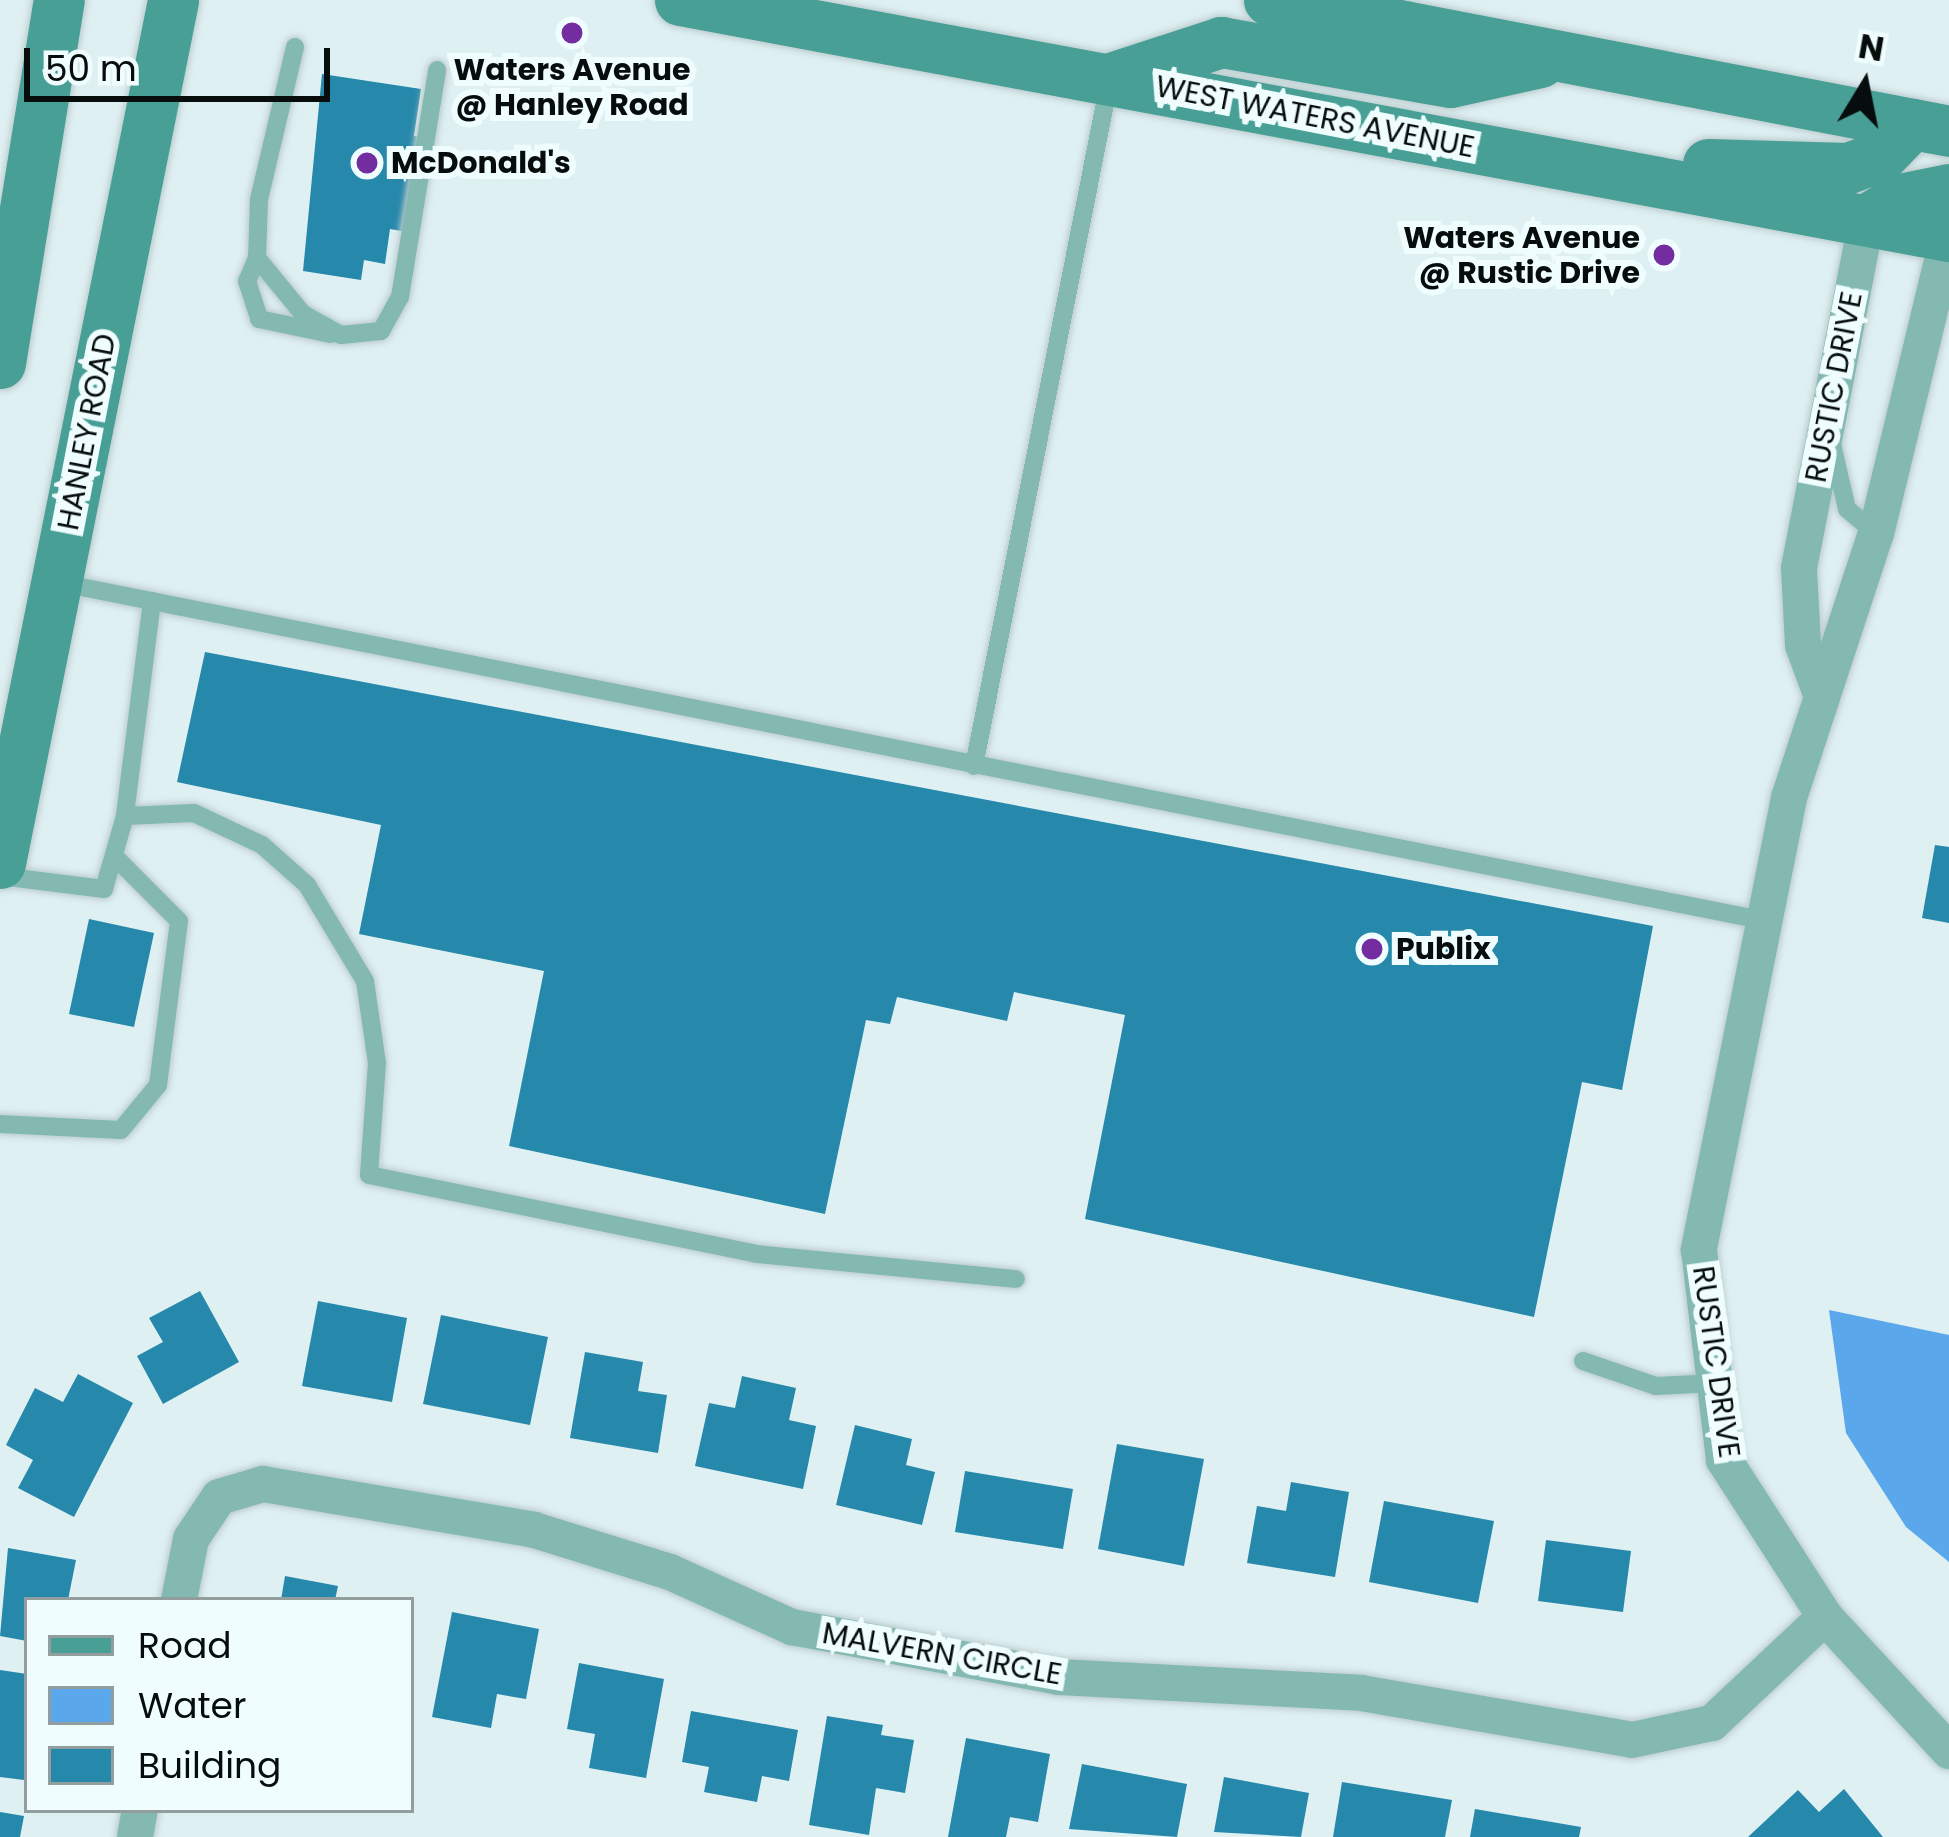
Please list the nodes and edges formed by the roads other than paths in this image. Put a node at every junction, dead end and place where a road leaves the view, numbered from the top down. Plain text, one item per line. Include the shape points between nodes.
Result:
1 (59, 0) edge
2 (173, 0) edge
3 (680, 0) edge
4 (1269, 0) edge
5 (295, 46) dead end
6 (1564, 57) junction
7 (437, 70) dead end
8 (1110, 78) junction
9 (1930, 127) edge
10 (1498, 151) junction
11 (1949, 189) edge
12 (1867, 219) junction
13 (1948, 236) edge
14 (257, 258) junction
15 (340, 335) junction
16 (0, 363) edge
17 (1828, 422) junction
18 (1876, 533) junction
19 (56, 583) junction
20 (152, 602) junction
21 (1821, 694) junction
22 (974, 766) junction
23 (124, 816) junction
24 (114, 856) junction
25 (0, 863) edge
26 (0, 876) edge
27 (1766, 921) junction
28 (0, 1124) edge
29 (1016, 1279) dead end
30 (1583, 1361) dead end
31 (1715, 1383) junction
32 (180, 1597) edge
33 (1825, 1617) junction
34 (1949, 1751) edge

1 - 16 main road
2 - 19 main road, HANLEY ROAD
3 - 8 main road, WEST WATERS AVENUE
4 - 6 main road
5 - 14 lane via 259,199
6 - 8 main road via 1450,82 1221,42
6 - 9 main road
7 - 15 lane via 400,297 381,331
8 - 10 main road, WEST WATERS AVENUE
8 - 22 lane
9 - 10 main road via 1848,168
10 - 12 main road, WEST WATERS AVENUE
11 - 12 main road via 1900,199
12 - 13 main road, WEST WATERS AVENUE
12 - 17 street, RUSTIC DRIVE
13 - 18 street, RUSTIC DRIVE
14 - 15 lane via 303,314
14 - 15 lane via 247,281 260,319
17 - 18 lane via 1846,509
17 - 21 street, RUSTIC DRIVE via 1799,568 1803,645
18 - 21 street, RUSTIC DRIVE
19 - 20 lane
19 - 25 main road, HANLEY ROAD
20 - 22 lane
20 - 23 lane
21 - 27 street, RUSTIC DRIVE
22 - 27 lane
23 - 24 lane
23 - 29 lane via 194,813 262,845 307,885 365,981 377,1063 369,1174 756,1254
24 - 26 lane via 104,889
24 - 28 lane via 179,921 158,1085 121,1130
27 - 31 street, RUSTIC DRIVE via 1700,1250
30 - 31 lane via 1656,1386
31 - 33 street, RUSTIC DRIVE via 1724,1460
32 - 33 street, MALVERN CIRCLE via 191,1539 219,1497 262,1484 534,1530 670,1572 792,1627 1058,1677 1360,1693 1632,1740 1712,1723
33 - 34 street, RUSTIC DRIVE

